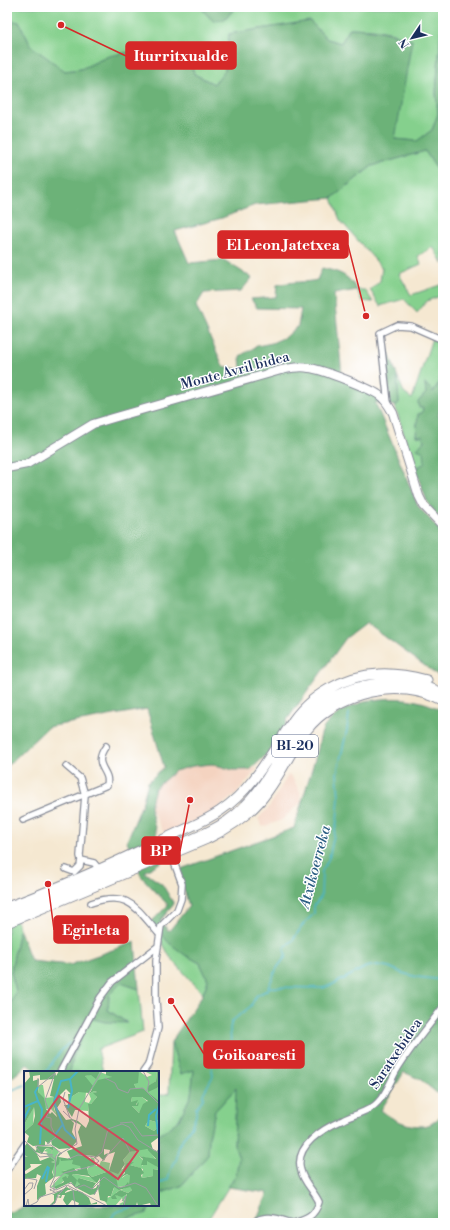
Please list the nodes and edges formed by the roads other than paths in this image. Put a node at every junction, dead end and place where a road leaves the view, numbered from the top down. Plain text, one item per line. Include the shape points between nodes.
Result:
1 (443, 340) edge
2 (388, 404) junction
3 (7, 468) edge
4 (443, 526) edge
5 (443, 687) edge
6 (443, 693) edge
7 (443, 701) edge
8 (106, 746) dead end
9 (66, 766) dead end
10 (85, 795) junction
11 (23, 820) dead end
12 (171, 854) junction
13 (81, 860) junction
14 (99, 869) junction
15 (66, 872) dead end
16 (91, 903) dead end
17 (7, 907) edge
18 (7, 915) edge
19 (7, 923) edge
20 (159, 934) junction
21 (157, 947) junction
22 (443, 1007) edge
23 (61, 1071) edge
24 (144, 1071) edge
25 (24, 1145) edge
26 (7, 1170) edge
27 (253, 1223) edge
28 (293, 1223) edge

1 - 2 street via 411,326 397,325 380,333
2 - 3 street, Monte Avril bidea via 369,390 310,368 296,367 93,424 27,464
2 - 4 street, Monte Avril bidea via 419,496 424,506
5 - 14 main road via 406,675 379,674 360,676 333,687 306,705 291,723 261,770 220,811
6 - 18 main road, BI-20 via 418,684 384,681 357,687 336,697 307,717 257,793 229,819 176,845
7 - 12 main road, BI-20 via 414,691 392,689 363,695 336,705 318,717 306,730 267,792 246,815 223,831
8 - 10 street via 100,754 100,762 108,780 107,785
9 - 10 street via 80,778
10 - 11 street
10 - 13 street
12 - 19 main road, BI-20
12 - 20 street via 182,884 181,899 177,910 161,926
13 - 14 street via 94,863
13 - 15 street via 80,866 74,872
14 - 17 main road
16 - 20 street via 110,897 123,899 135,907
20 - 21 street
21 - 23 street via 112,982 100,998
21 - 24 street via 158,1028 148,1065
22 - 28 street, Saratxebidea via 398,1067 378,1102 319,1134 304,1149 299,1162 301,1171 319,1202 313,1215
25 - 26 street
27 - 28 street, Saratxebidea via 264,1217

